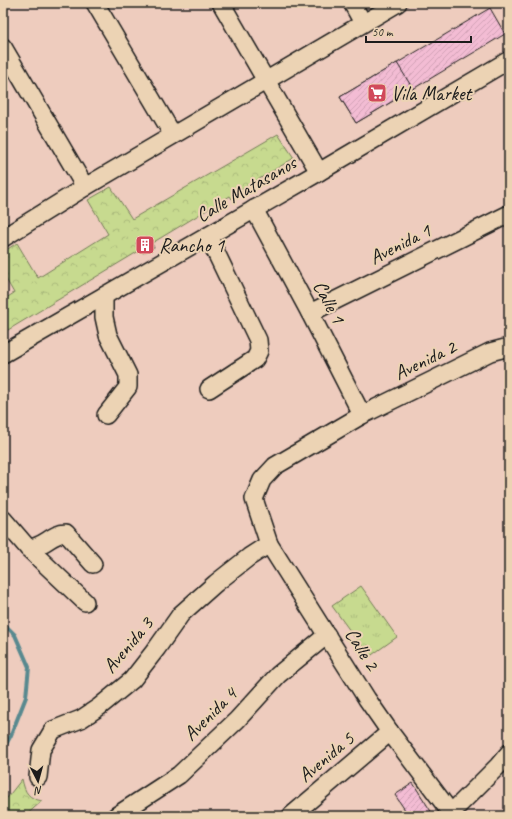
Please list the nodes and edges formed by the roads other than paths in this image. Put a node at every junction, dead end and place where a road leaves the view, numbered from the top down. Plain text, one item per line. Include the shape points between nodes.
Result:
1 (95, 3) edge
2 (221, 3) edge
3 (352, 3) edge
4 (398, 3) edge
5 (364, 23) junction
6 (3, 47) edge
7 (509, 60) edge
8 (266, 81) junction
9 (173, 135) junction
10 (320, 172) junction
11 (86, 187) junction
12 (254, 209) junction
13 (509, 214) edge
14 (208, 236) junction
15 (3, 238) edge
16 (104, 296) junction
17 (310, 313) junction
18 (509, 347) edge
19 (3, 354) edge
20 (209, 389) dead end
21 (106, 415) dead end
22 (362, 415) junction
23 (254, 499) joint
24 (3, 519) edge
25 (269, 544) junction
26 (28, 548) junction
27 (93, 564) dead end
28 (85, 602) dead end
29 (327, 635) junction
30 (390, 732) junction
31 (509, 753) edge
32 (38, 777) dead end
33 (449, 814) edge
34 (116, 816) edge
35 (291, 816) edge

1 - 9 street
2 - 8 street
3 - 5 street
4 - 5 street
5 - 8 street
6 - 11 street
7 - 10 street, Calle Matasanos
8 - 9 street
8 - 10 street
9 - 11 street
10 - 12 street, Calle Matasanos
11 - 15 street
12 - 14 street, Calle Matasanos
12 - 17 street, Calle 1
13 - 17 street, Avenida 1
14 - 16 street, Calle Matasanos
14 - 20 street via 258,340 259,351 254,359
16 - 19 street, Calle Matasanos
16 - 21 street via 104,317 108,335 128,375 128,387
17 - 22 street, Calle 1
18 - 22 street, Avenida 2 via 490,352
22 - 23 street, Avenida 2 via 276,466 262,480
23 - 25 street, Calle 2
24 - 26 street
25 - 29 street, Calle 2
25 - 32 street, Avenida 3 via 216,583 181,614 132,680 81,719 53,730 41,750
26 - 27 street via 34,548 61,533 66,533
26 - 28 street
29 - 30 street, Calle 2
29 - 34 street, Avenida 4 via 278,675 237,720 179,775
30 - 33 street, Calle 2
30 - 35 street, Avenida 5
31 - 33 street

